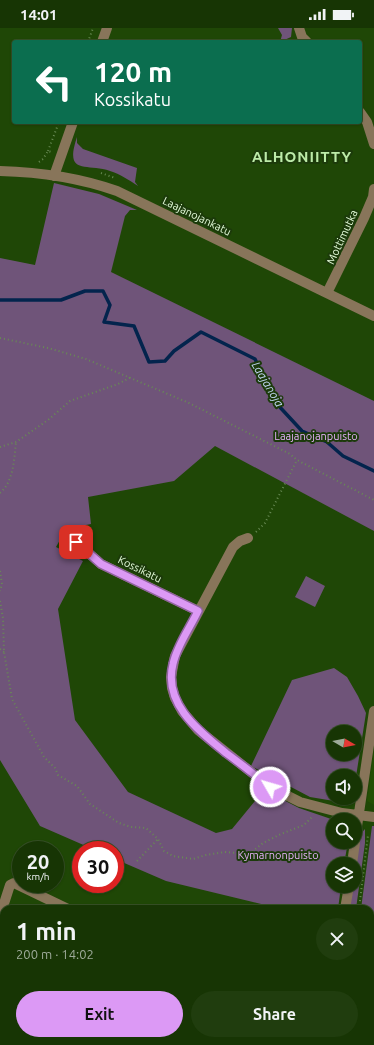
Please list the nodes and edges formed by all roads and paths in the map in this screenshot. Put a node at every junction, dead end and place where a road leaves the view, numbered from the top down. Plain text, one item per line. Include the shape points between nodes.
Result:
1 (93, 28) edge
2 (107, 28) edge
3 (89, 40) edge
4 (103, 40) edge
5 (362, 115) edge
6 (58, 124) edge
7 (72, 124) edge
8 (374, 144) edge
9 (48, 151) dead end
10 (0, 171) edge
11 (54, 176) junction
12 (374, 189) edge
13 (327, 293) junction
14 (374, 316) edge
15 (0, 338) edge
16 (130, 377) junction
17 (16, 442) junction
18 (0, 447) edge
19 (297, 460) junction
20 (0, 492) edge
21 (374, 500) edge
22 (248, 538) joint
23 (76, 542) dead end
24 (0, 571) edge
25 (0, 590) edge
26 (0, 601) edge
27 (198, 611) junction
28 (0, 649) edge
29 (4, 652) junction
30 (374, 711) edge
31 (320, 808) junction
32 (347, 813) edge
33 (358, 813) edge
34 (362, 815) edge
35 (372, 816) edge
36 (158, 839) junction
37 (137, 861) dead end
38 (348, 893) edge
39 (4, 905) edge
40 (60, 905) edge
41 (346, 905) edge
42 (360, 905) edge
43 (374, 1024) edge
44 (374, 1032) edge

1 - 3 path
2 - 4 street
5 - 8 street
6 - 9 path
7 - 11 street
10 - 11 street, Laajanojankatu
11 - 13 street, Laajanojankatu via 100,185 123,194
12 - 13 street, Mottimutka via 364,218
13 - 14 street, Laajanojankatu
15 - 16 path via 86,358
16 - 17 path via 118,384 70,401
16 - 19 path via 189,403 290,454
17 - 18 path
17 - 20 path via 12,472 6,488
19 - 21 path
19 - 22 path via 265,523
22 - 27 street via 233,547
23 - 27 street, Kossikatu via 101,564
24 - 25 path
26 - 29 path
27 - 31 street via 172,665 172,688 182,711 198,730 270,787 300,802
28 - 29 path
29 - 36 path via 12,699 44,757 58,774 77,786 90,804 119,823 146,828
30 - 33 street
31 - 32 street
31 - 36 path via 304,825 263,843 249,854 226,852 193,859 173,856 164,852
34 - 35 street
35 - 42 path
36 - 37 path
38 - 41 street
39 - 40 street via 10,885 14,883
43 - 44 path

